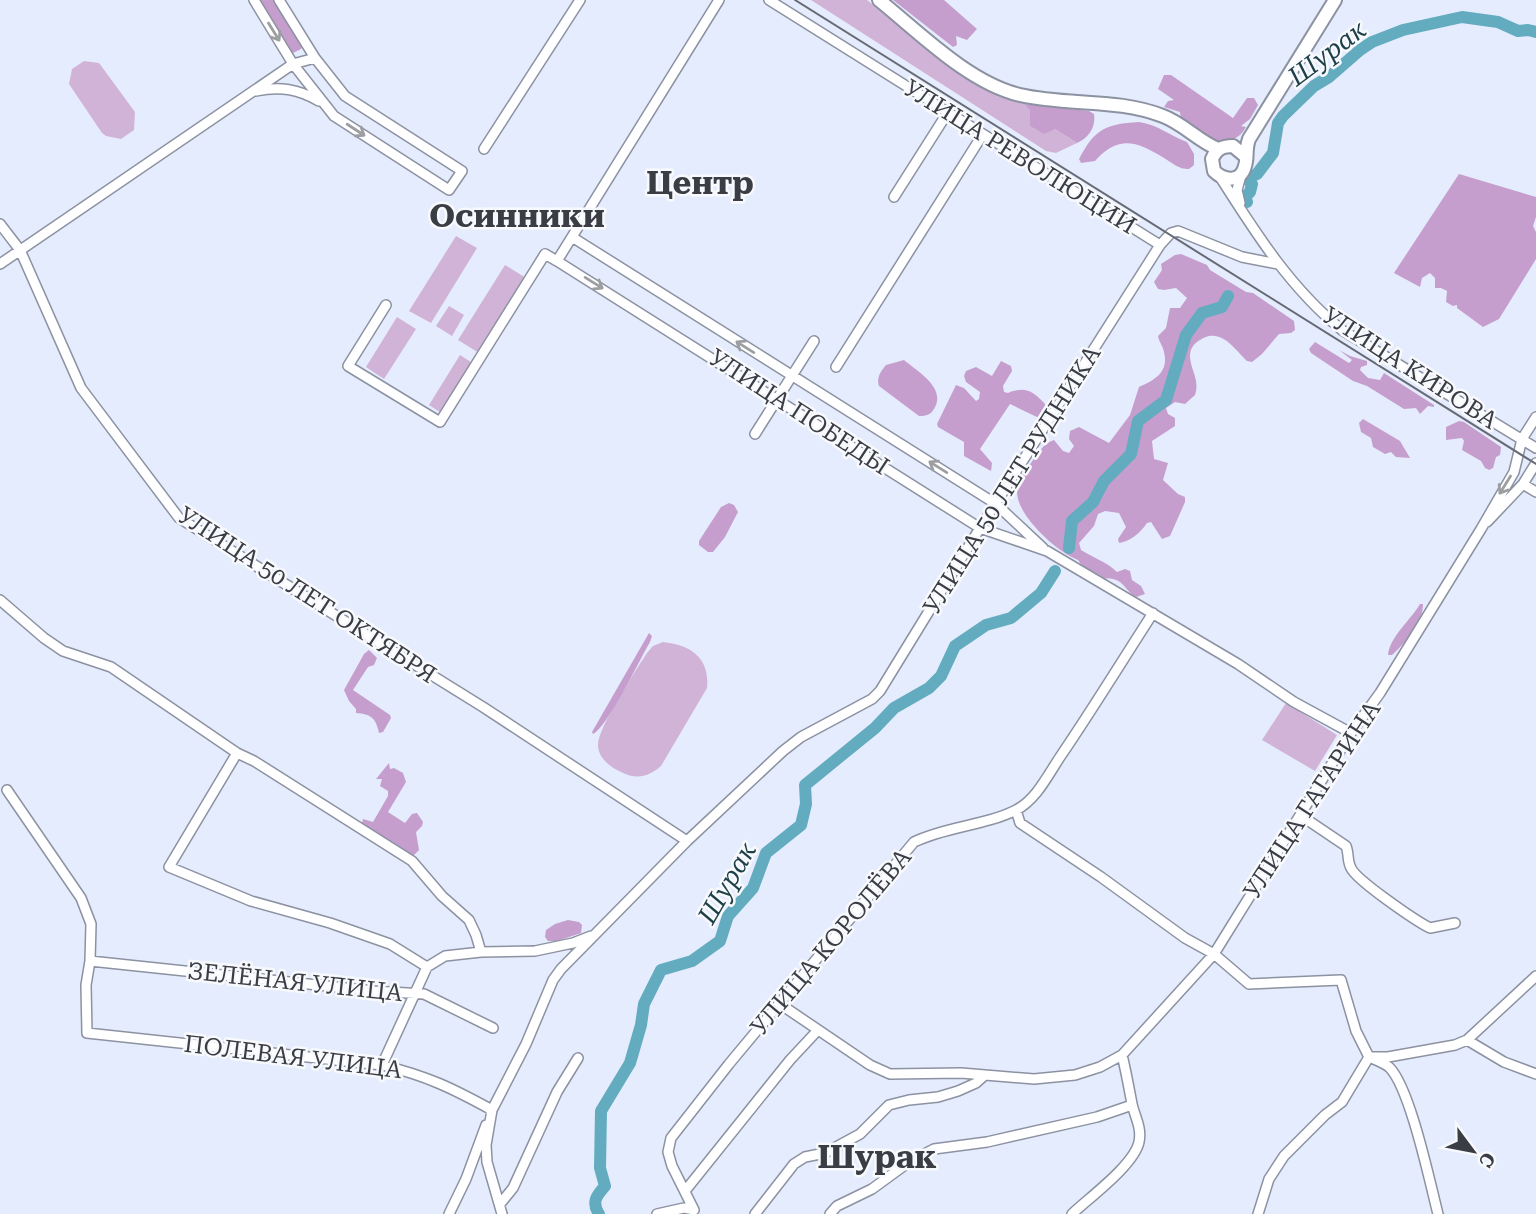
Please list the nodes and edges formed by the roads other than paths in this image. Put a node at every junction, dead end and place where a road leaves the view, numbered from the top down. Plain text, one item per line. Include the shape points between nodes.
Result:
1 (254, 0) edge
2 (279, 0) edge
3 (580, 0) edge
4 (719, 0) edge
5 (769, 0) edge
6 (879, 0) edge
7 (1335, 0) edge
8 (315, 58) junction
9 (293, 64) junction
10 (251, 93) junction
11 (324, 104) junction
12 (948, 111) junction
13 (1189, 132) junction
14 (983, 134) junction
15 (1249, 139) junction
16 (1233, 146) junction
17 (484, 149) dead end
18 (1218, 149) junction
19 (1245, 156) junction
20 (1212, 165) junction
21 (1241, 175) junction
22 (1220, 177) junction
23 (894, 197) dead end
24 (1242, 211) junction
25 (0, 223) edge
26 (572, 237) junction
27 (1160, 245) junction
28 (20, 250) junction
29 (557, 261) junction
30 (0, 264) edge
31 (1278, 264) junction
32 (386, 305) dead end
33 (814, 341) dead end
34 (836, 368) dead end
35 (792, 376) junction
36 (777, 399) junction
37 (1536, 417) edge
38 (755, 434) dead end
39 (1522, 439) junction
40 (1536, 448) edge
41 (1536, 463) edge
42 (1523, 484) junction
43 (1536, 492) edge
44 (996, 503) junction
45 (980, 528) junction
46 (1481, 529) junction
47 (1047, 551) junction
48 (0, 600) edge
49 (1153, 613) junction
50 (1351, 733) junction
51 (237, 752) junction
52 (7, 790) dead end
53 (1016, 810) junction
54 (1300, 815) junction
55 (687, 841) junction
56 (1455, 923) dead end
57 (596, 934) junction
58 (481, 952) junction
59 (1214, 954) junction
60 (90, 961) junction
61 (427, 967) junction
62 (1536, 976) edge
63 (414, 995) junction
64 (780, 1004) junction
65 (493, 1028) dead end
66 (818, 1030) junction
67 (1467, 1040) junction
68 (1122, 1055) junction
69 (1370, 1057) junction
70 (578, 1058) dead end
71 (383, 1065) junction
72 (1536, 1074) edge
73 (985, 1075) junction
74 (1132, 1105) junction
75 (492, 1110) junction
76 (685, 1191) junction
77 (501, 1209) edge
78 (696, 1212) edge
79 (449, 1214) edge
80 (657, 1214) edge
81 (755, 1214) edge
82 (830, 1214) edge
83 (1072, 1214) edge
84 (1258, 1214) edge
85 (1438, 1214) edge

1 -> 9 street
2 - 8 street
3 - 17 street
4 - 26 street
5 - 12 street, УЛИЦА РЕВОЛЮЦИИ
6 - 13 main road via 967,70 997,87 1045,100 1127,105 1163,116
7 - 15 main road
8 - 9 street
11 -> 8 street via 334,116 449,190 462,172 345,96
9 - 10 street
9 - 11 street
10 - 11 street via 286,89
10 - 28 street
12 - 14 street, УЛИЦА РЕВОЛЮЦИИ
12 - 23 street
13 - 18 main road
13 - 20 main road
14 - 27 street, УЛИЦА РЕВОЛЮЦИИ
14 - 34 street
15 - 16 main road
15 - 19 main road
16 - 18 main road
16 - 19 main road
18 - 20 main road
19 - 21 main road
20 - 22 main road
21 - 22 main road via 1230,180
21 - 24 street via 1237,190
22 - 24 street, УЛИЦА КИРОВА
24 - 31 street, УЛИЦА КИРОВА
25 - 28 street, УЛИЦА 50 ЛЕТ ОКТЯБРЯ
26 - 29 street
35 -> 26 street, УЛИЦА ПОБЕДЫ
27 - 31 street, УЛИЦА РЕВОЛЮЦИИ via 1178,231 1242,257
27 - 44 street, УЛИЦА 50 ЛЕТ РУДНИКА
28 - 30 street
28 - 55 street, УЛИЦА 50 ЛЕТ ОКТЯБРЯ via 81,388 179,518
29 - 32 street via 545,254 440,422 348,366
29 -> 36 street, УЛИЦА ПОБЕДЫ
31 - 39 street, УЛИЦА КИРОВА via 1307,299 1342,330
33 - 35 street
35 - 36 street
44 -> 35 street, УЛИЦА ПОБЕДЫ
36 - 38 street
36 - 45 street, УЛИЦА ПОБЕДЫ
37 - 39 street, УЛИЦА ГАГАРИНА
39 - 40 street, УЛИЦА КИРОВА
39 -> 46 street, УЛИЦА ГАГАРИНА via 1517,465
41 - 42 street, УЛИЦА ГАГАРИНА
42 - 43 street
42 - 46 street, УЛИЦА ГАГАРИНА
44 - 45 street, УЛИЦА 50 ЛЕТ РУДНИКА
44 - 47 street, УЛИЦА ПОБЕДЫ
45 - 47 street, УЛИЦА ПОБЕДЫ
45 - 55 street, УЛИЦА 50 ЛЕТ РУДНИКА via 880,691 801,737
46 - 50 street, УЛИЦА ГАГАРИНА
47 - 49 street, УЛИЦА ПОБЕДЫ
48 - 51 street via 63,651 111,667
49 - 50 street, УЛИЦА ПОБЕДЫ
49 - 53 street, УЛИЦА КОРОЛЁВА via 1035,794
50 - 54 street, УЛИЦА ГАГАРИНА
51 - 58 street via 412,861 469,920
51 - 61 street via 169,867 251,901 390,944
52 - 60 street via 81,898 91,924
53 - 59 street via 1020,823
53 - 64 street, УЛИЦА КОРОЛЁВА via 914,842
54 - 56 street via 1346,846 1355,874 1394,904 1430,928
54 - 59 street, УЛИЦА ГАГАРИНА
55 - 57 street, УЛИЦА 50 ЛЕТ РУДНИКА
57 - 58 street via 535,951
57 - 75 street, УЛИЦА 50 ЛЕТ РУДНИКА via 553,980
58 - 61 street via 445,957
59 - 68 street, УЛИЦА ГАГАРИНА
59 - 69 street via 1249,984 1341,980 1356,1031
60 - 63 street, ЗЕЛЁНАЯ УЛИЦА
60 - 71 street, ПОЛЕВАЯ УЛИЦА via 87,1033
61 - 63 street
62 - 67 street
63 - 65 street, ЗЕЛЁНАЯ УЛИЦА via 424,994
63 - 71 street
64 - 66 street
64 - 76 street, УЛИЦА КОРОЛЁВА via 671,1138 668,1152
66 - 73 street via 891,1074
66 - 76 street, УЛИЦА КОРОЛЁВА
67 - 69 street
67 - 72 street
68 - 73 street via 1075,1075 1034,1079
68 - 74 street
69 - 84 street via 1342,1102 1284,1156 1269,1179
69 - 85 street via 1388,1066 1400,1082
70 - 77 street
71 - 75 street, ПОЛЕВАЯ УЛИЦА via 423,1075
73 - 81 street via 958,1091 889,1105 860,1134 794,1164
74 - 82 street via 1097,1118 933,1149
74 - 83 street via 1138,1121 1136,1151
75 - 77 street via 487,1162
75 - 79 street
76 - 78 street, УЛИЦА КОРОЛЁВА
78 - 80 street, УЛИЦА КОРОЛЁВА via 684,1208

